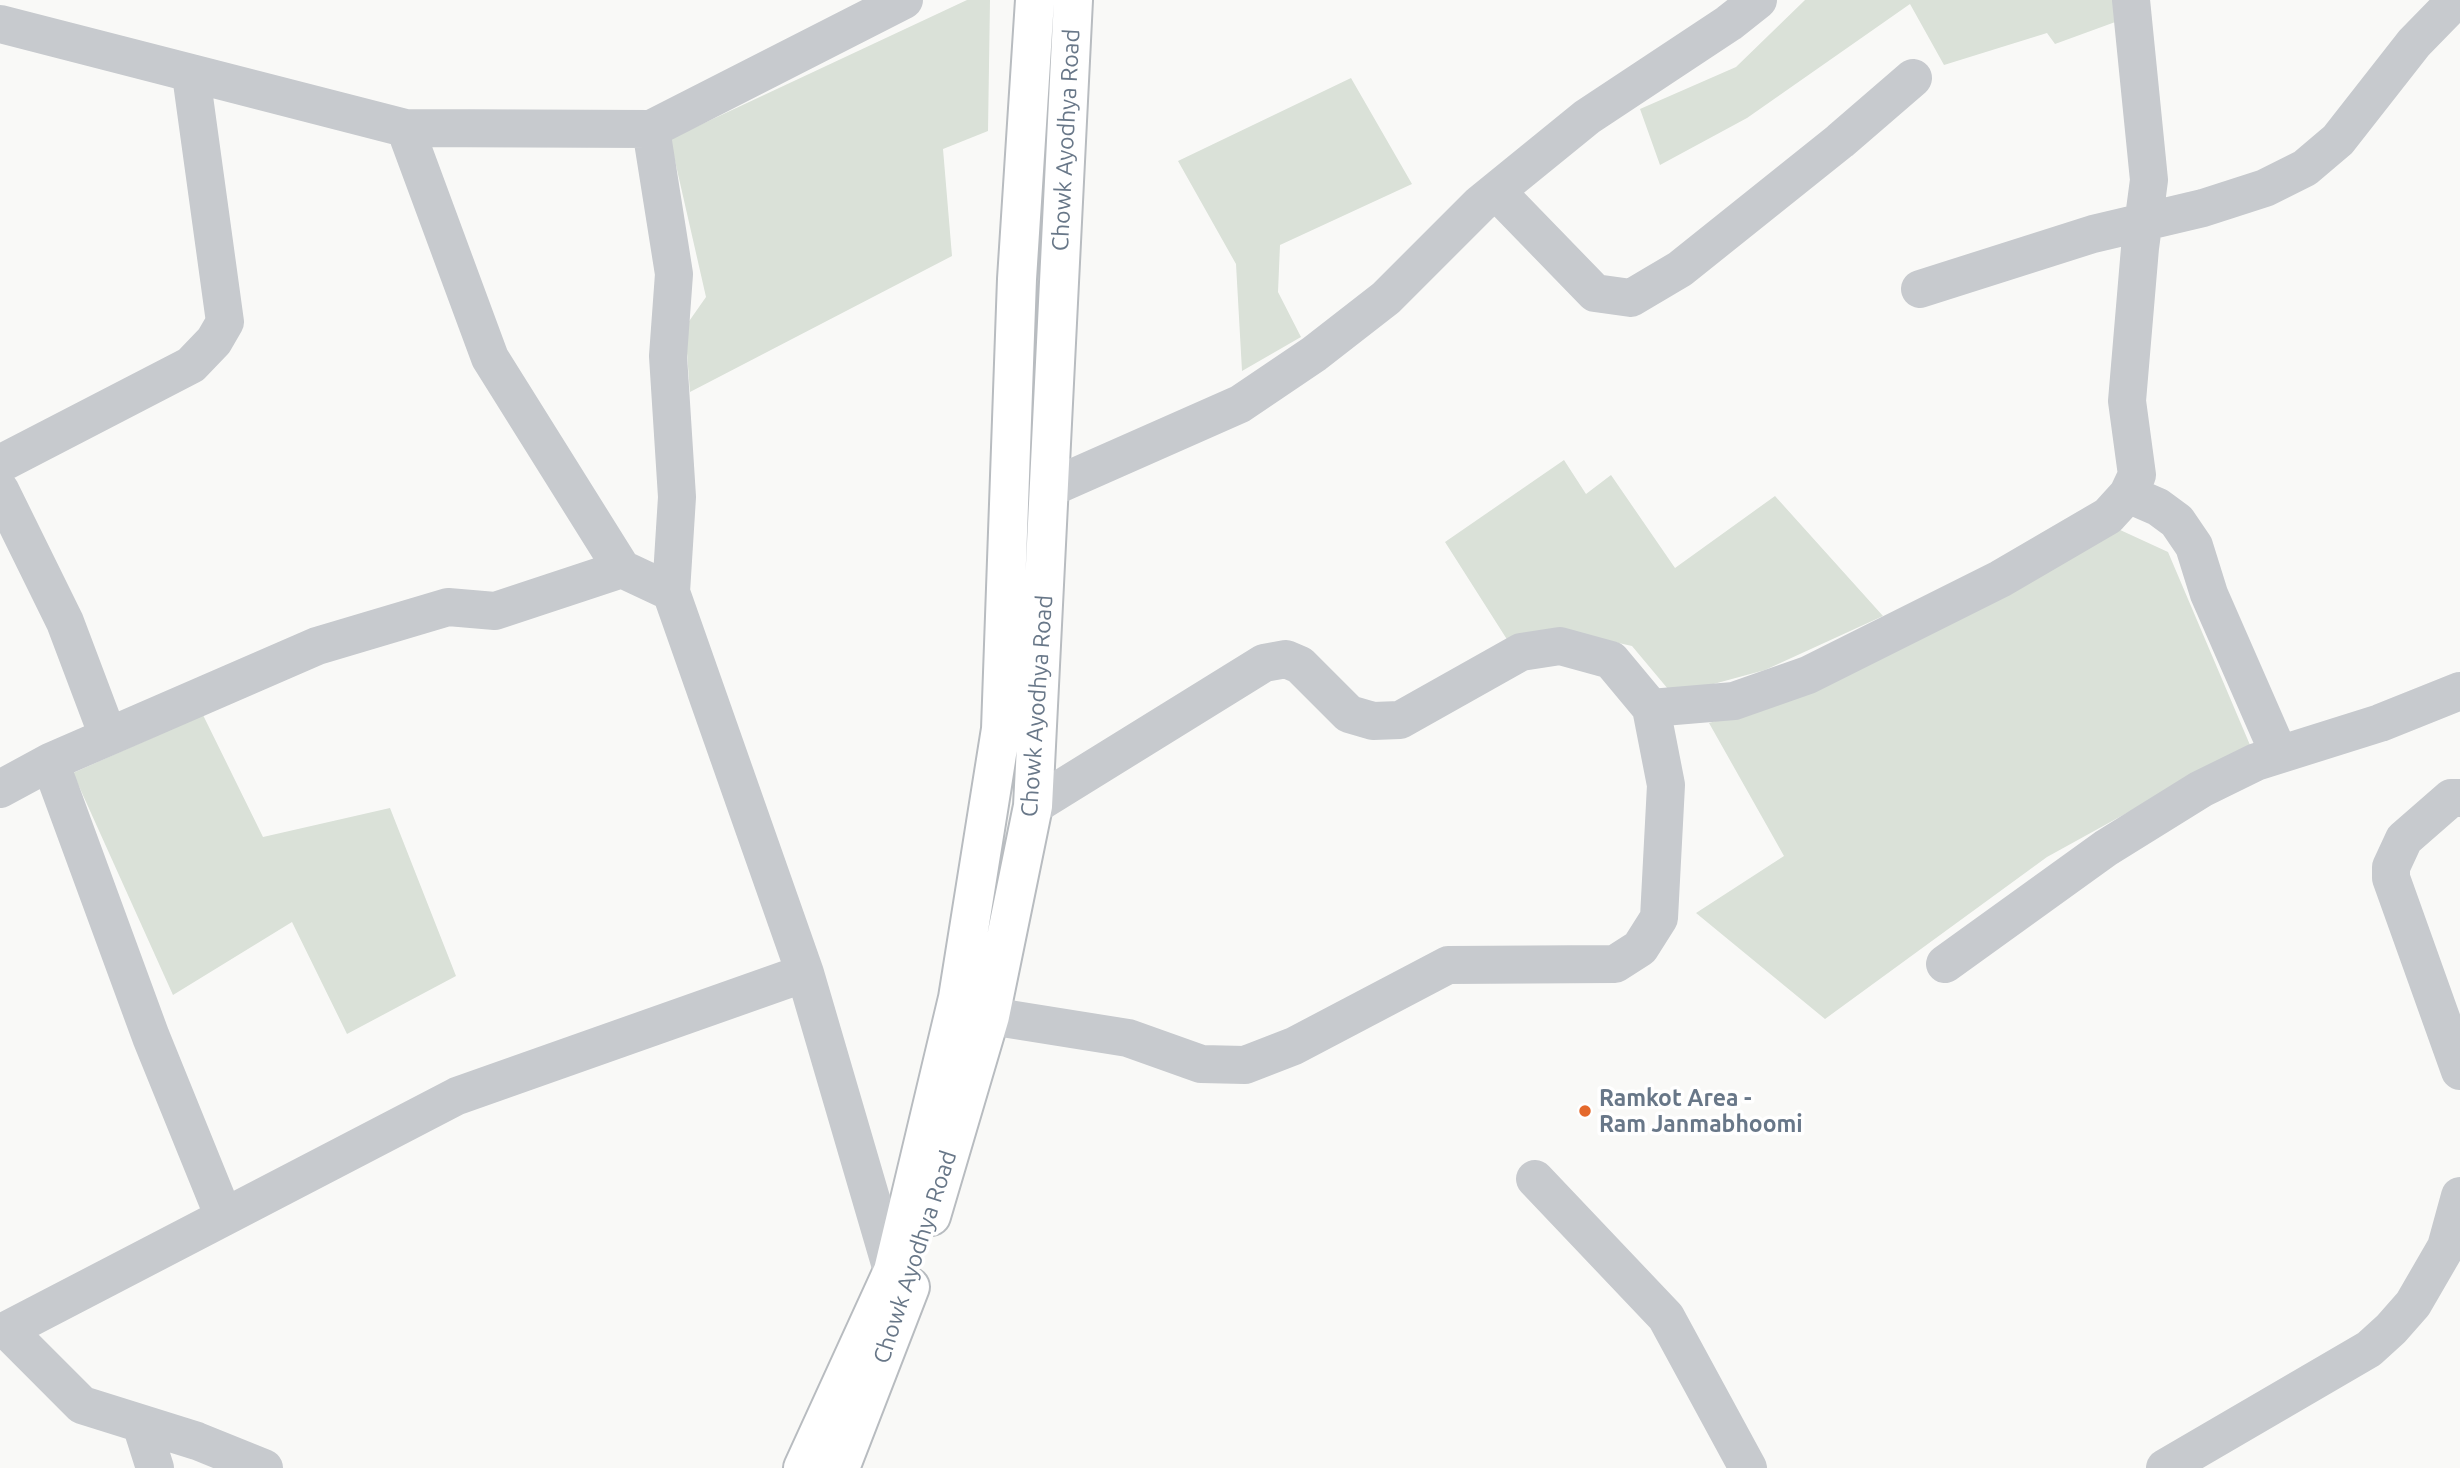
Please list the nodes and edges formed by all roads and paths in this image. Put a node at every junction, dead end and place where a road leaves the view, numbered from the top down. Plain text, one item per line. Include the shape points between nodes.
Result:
1 (904, 0) edge
2 (1035, 0) edge
3 (1073, 0) edge
4 (1758, 0) edge
5 (2131, 0) edge
6 (2456, 0) edge
7 (0, 24) edge
8 (191, 75) junction
9 (1913, 78) dead end
10 (405, 128) junction
11 (651, 129) junction
12 (1496, 191) junction
13 (2144, 222) junction
14 (1920, 289) dead end
15 (0, 464) edge
16 (1050, 488) junction
17 (0, 490) edge
18 (2128, 494) junction
19 (622, 569) junction
20 (671, 592) junction
21 (2460, 691) edge
22 (1651, 708) junction
23 (108, 736) junction
24 (2279, 754) junction
25 (50, 762) junction
26 (0, 789) edge
27 (2460, 798) edge
28 (1033, 806) junction
29 (1945, 964) dead end
30 (805, 973) junction
31 (990, 1016) junction
32 (2460, 1071) edge
33 (1535, 1179) dead end
34 (2460, 1196) edge
35 (224, 1217) junction
36 (892, 1271) junction
37 (903, 1309) junction
38 (4, 1330) edge
39 (141, 1424) junction
40 (155, 1468) edge
41 (264, 1468) edge
42 (803, 1468) edge
43 (840, 1468) edge
44 (1748, 1468) edge
45 (2165, 1468) edge

1 - 11 street
2 - 36 main road via 1017,279 1001,729 958,998
3 - 16 main road, Chowk Ayodhya Road
4 - 12 street via 1587,117
5 - 13 street via 2150,180
6 - 13 street via 2414,43 2338,140 2305,168 2265,188
7 - 8 street
8 - 10 street
8 - 15 street via 225,322 191,365
9 - 12 street via 1680,269 1631,298 1595,293
10 - 11 street
10 - 19 street via 490,358
11 - 20 street via 674,274 668,356 677,497
12 - 16 street via 1386,298 1240,404
13 - 14 street
13 - 18 street via 2127,401 2137,475
16 - 28 main road, Chowk Ayodhya Road
17 - 23 street via 65,622
18 - 22 street via 2108,516 2000,579 1808,675 1734,701
18 - 24 street via 2178,521 2194,546 2214,605
19 - 20 street
19 - 23 street via 495,611 448,607 317,646
20 - 30 street
21 - 24 street via 2325,742
22 - 28 street via 1611,660 1560,646 1521,652 1400,720 1373,721 1349,714 1300,665 1286,659 1264,663
22 - 31 street via 1666,785 1660,918 1640,948 1615,964 1448,965 1294,1046 1245,1065 1201,1064 1128,1038
23 - 25 street
24 - 29 street via 2189,796 2106,848
25 - 26 street
25 - 35 street
27 - 32 street via 2451,798 2403,839 2391,878
28 - 31 main road, Chowk Ayodhya Road
30 - 35 street via 457,1096
30 - 36 street
31 - 37 main road, Chowk Ayodhya Road
33 - 44 street via 1666,1317
34 - 45 street via 2441,1257 2413,1304 2384,1336
35 - 38 street
36 - 37 street
36 - 42 main road
37 - 43 main road, Chowk Ayodhya Road
38 - 39 street via 82,1405
39 - 40 street
39 - 41 street

